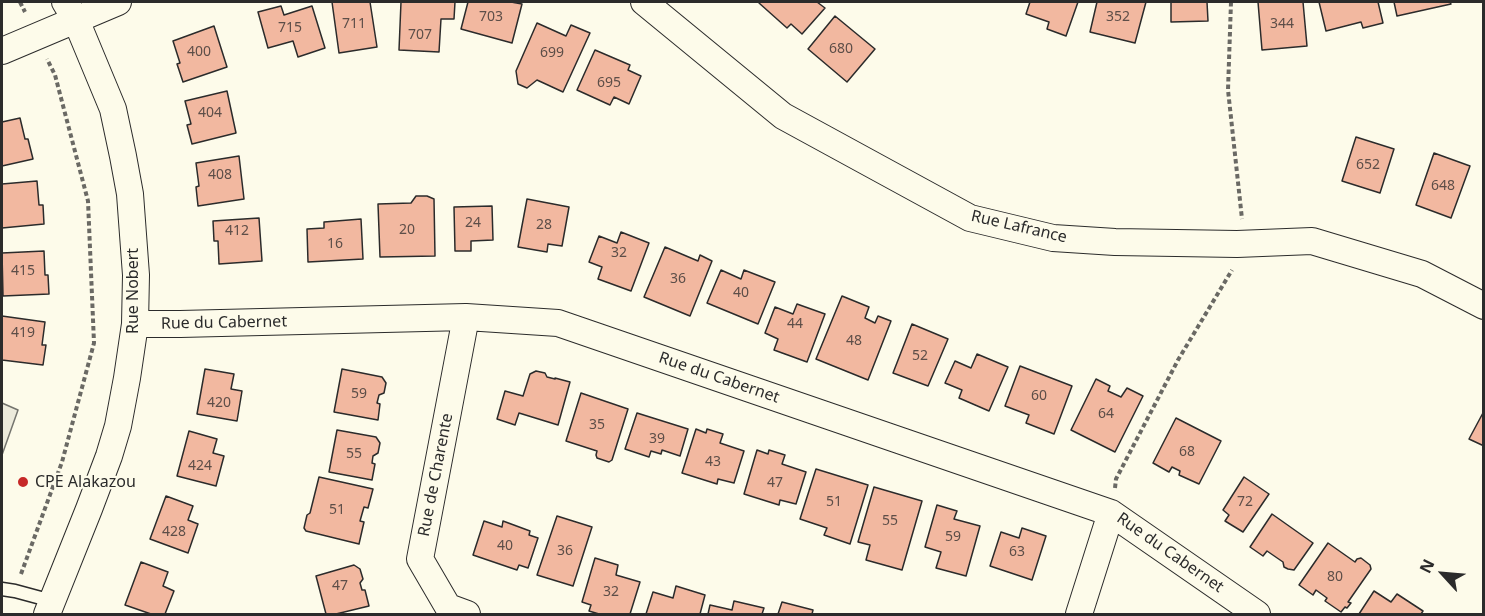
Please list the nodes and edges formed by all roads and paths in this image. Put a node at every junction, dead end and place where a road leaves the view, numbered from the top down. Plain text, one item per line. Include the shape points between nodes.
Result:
1 (20, 2) edge
2 (118, 2) edge
3 (645, 2) edge
4 (1231, 2) edge
5 (71, 11) edge
6 (36, 36) junction
7 (2, 51) edge
8 (1239, 190) dead end
9 (1237, 244) junction
10 (1484, 306) edge
11 (466, 317) junction
12 (135, 324) junction
13 (1112, 513) junction
14 (2, 589) edge
15 (15, 591) junction
16 (49, 608) edge
17 (467, 615) edge
18 (1079, 615) edge
19 (1257, 615) edge

1 - 6 path
2 - 5 street
3 - 9 street, Rue Lafrance via 783,116 970,218 1053,238
4 - 8 path via 1228,90
5 - 6 street
5 - 12 street, Rue Nobert via 113,109 123,156 136,275
6 - 7 street
6 - 15 path via 55,75 88,201 94,343 62,462
9 - 10 street, Rue Lafrance via 1312,241 1422,274
9 - 13 path via 1232,270 1178,360 1116,479
11 - 12 street, Rue du Cabernet
11 - 13 street, Rue du Cabernet via 558,323
11 - 17 street, Rue de Charente via 420,559 448,607
12 - 16 street, Rue Nobert via 109,456
13 - 18 street
13 - 19 street, Rue du Cabernet
14 - 15 lane
15 - 16 lane

